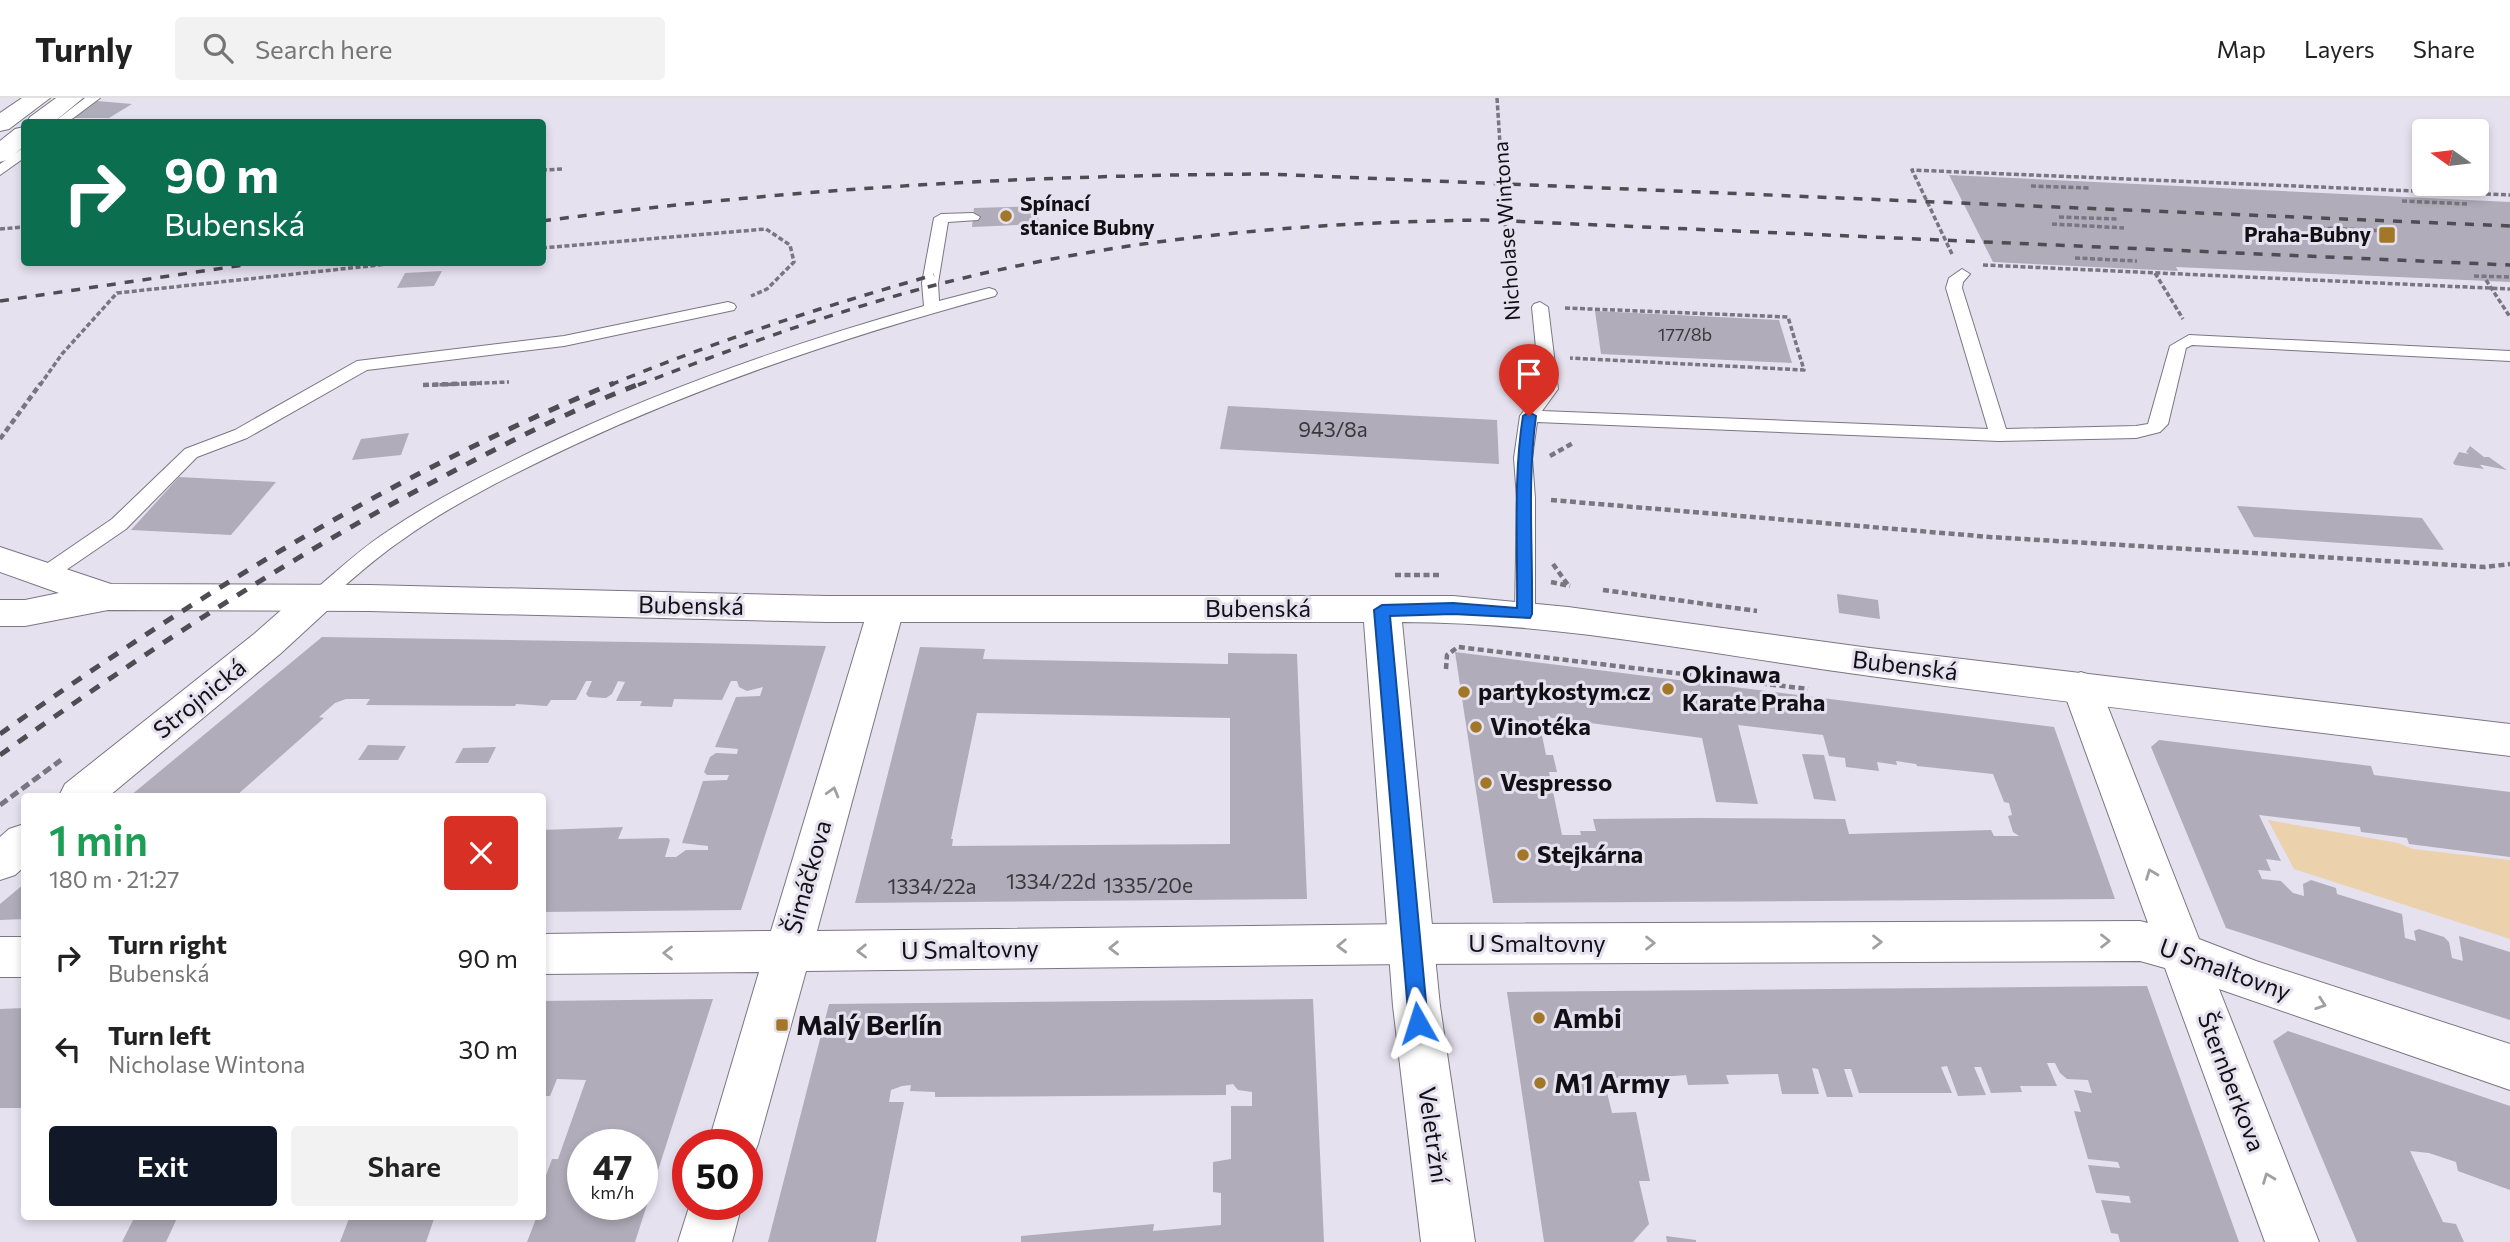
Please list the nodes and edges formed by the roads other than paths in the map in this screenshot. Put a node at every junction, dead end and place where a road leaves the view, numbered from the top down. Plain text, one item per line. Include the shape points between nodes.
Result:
1 (38, 98) edge
2 (71, 98) edge
3 (93, 98) edge
4 (44, 119) edge
5 (64, 119) edge
6 (0, 124) edge
7 (21, 136) edge
8 (0, 154) edge
9 (21, 154) edge
10 (0, 171) edge
11 (973, 217) dead end
12 (1963, 267) road end
13 (989, 293) dead end
14 (728, 307) road end
15 (1540, 307) road end
16 (932, 308) junction
17 (2510, 356) edge
18 (1529, 416) junction
19 (1999, 435) junction
20 (0, 559) edge
21 (43, 576) junction
22 (108, 597) junction
23 (317, 599) junction
24 (886, 609) junction
25 (1382, 610) junction
26 (0, 612) edge
27 (1525, 614) junction
28 (2081, 687) junction
29 (2510, 740) edge
30 (84, 793) edge
31 (21, 844) edge
32 (0, 862) edge
33 (1410, 944) junction
34 (787, 951) junction
35 (2181, 952) junction
36 (546, 954) edge
37 (0, 957) edge
38 (21, 957) edge
39 (2510, 1068) edge
40 (737, 1129) edge
41 (711, 1220) edge
42 (705, 1242) edge
43 (1448, 1242) edge
44 (2292, 1242) edge

1 - 6 main road
2 - 4 main road
3 - 5 lane
7 - 8 main road
9 - 10 lane
11 - 16 lane via 941,218 930,283
12 - 19 lane via 1954,288
13 - 16 lane
14 - 21 lane via 564,341 363,365 241,434 191,453 119,524
15 - 18 lane via 1549,389
16 - 23 lane via 753,365 562,444 421,519 368,555
17 - 19 lane via 2183,342 2154,428
18 - 19 lane
18 - 27 lane via 1523,458
20 - 21 main road
21 - 22 main road
22 - 23 main road, Bubenská
22 - 26 main road, Bubenská via 25,613
23 - 24 main road, Bubenská
23 - 30 main road, Strojnická
24 - 25 main road, Bubenská
34 -> 24 main road, Šimáčkova
25 - 27 main road, Bubenská
25 - 33 main road, Veletržní
27 - 28 main road, Bubenská
28 - 29 main road, Bubenská
35 -> 28 main road, Šternberkova
31 - 32 main road
33 -> 34 main road, U Smaltovny
33 -> 35 main road, U Smaltovny via 2140,941
33 - 43 main road, Veletržní
34 -> 36 main road, U Smaltovny
34 - 40 main road, Šimáčkova
35 -> 39 main road, U Smaltovny
44 -> 35 main road, Šternberkova
37 - 38 main road
41 - 42 main road

